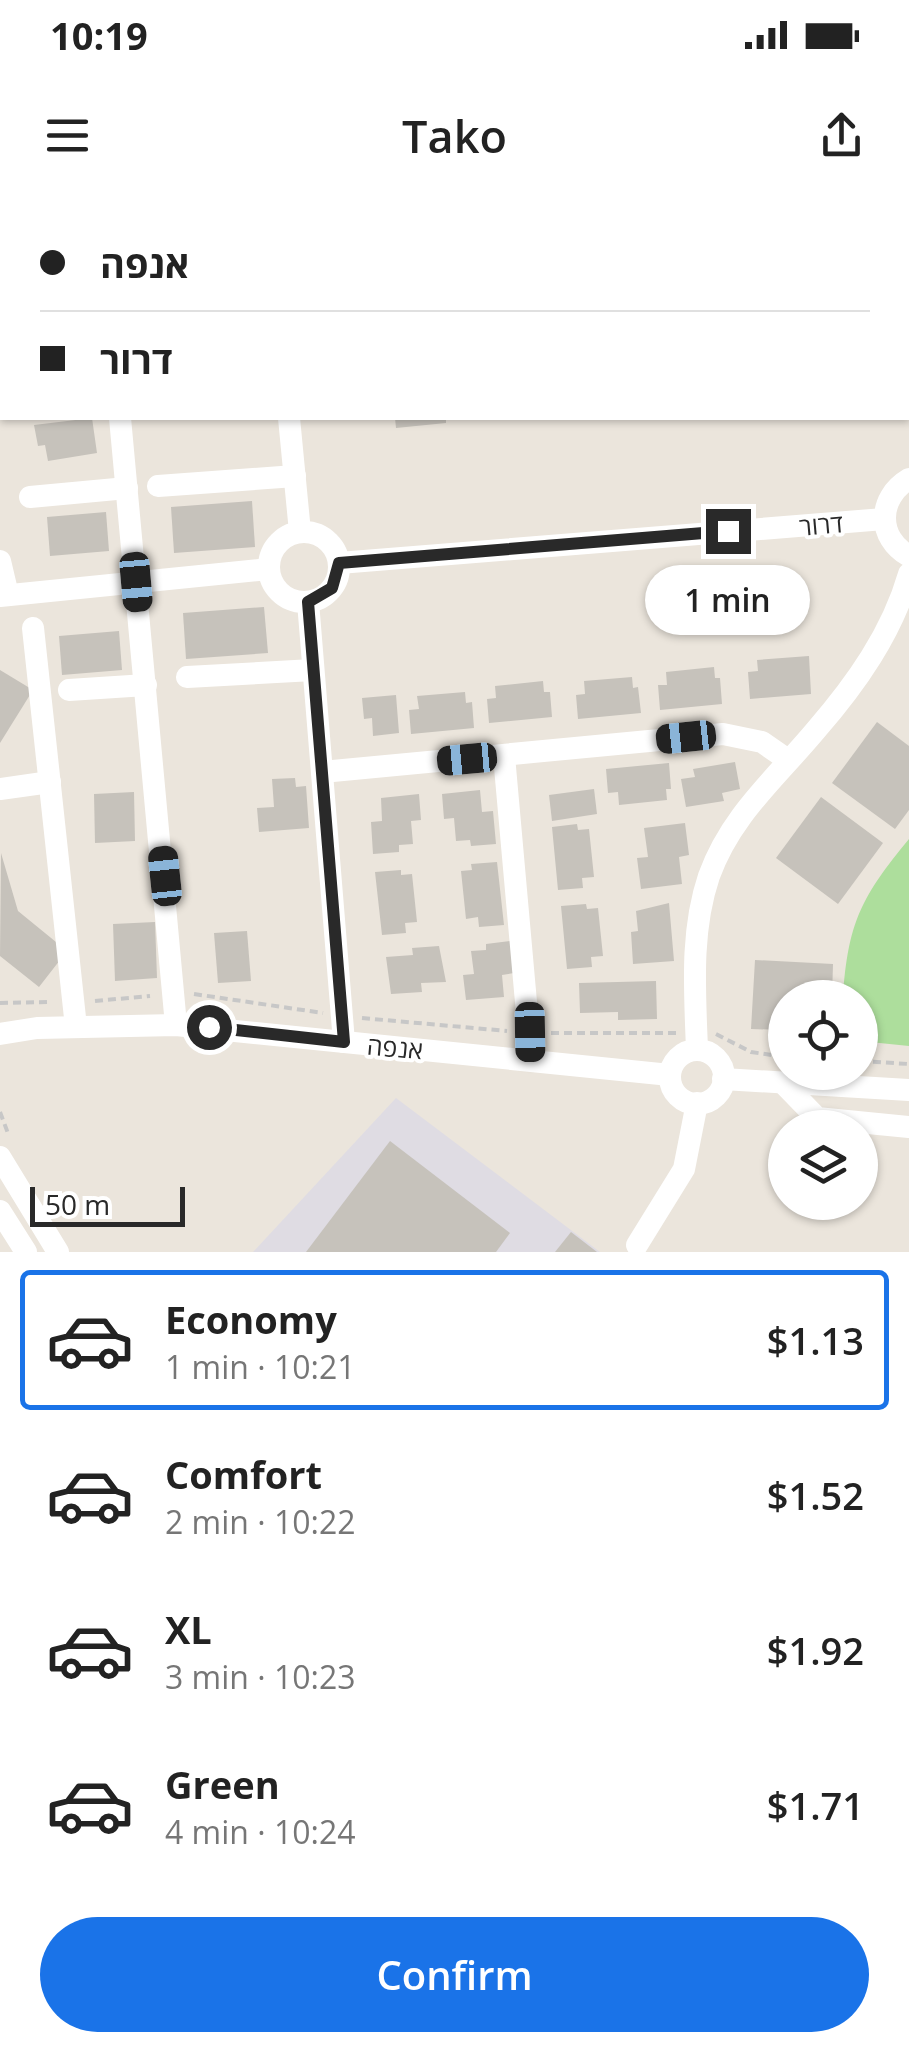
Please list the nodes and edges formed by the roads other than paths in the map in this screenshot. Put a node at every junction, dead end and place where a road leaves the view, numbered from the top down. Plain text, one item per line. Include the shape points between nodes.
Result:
1 (120, 420) edge
2 (289, 420) edge
3 (295, 476) junction
4 (909, 479) edge
5 (158, 486) dead end
6 (127, 488) junction
7 (30, 497) dead end
8 (884, 518) junction
9 (300, 532) junction
10 (909, 556) edge
11 (0, 561) edge
12 (339, 563) junction
13 (270, 569) junction
14 (909, 574) edge
15 (136, 582) junction
16 (4, 596) edge
17 (308, 602) junction
18 (33, 628) dead end
19 (314, 670) junction
20 (186, 676) dead end
21 (146, 685) junction
22 (68, 690) dead end
23 (504, 756) junction
24 (788, 760) junction
25 (322, 772) junction
26 (50, 782) junction
27 (0, 789) edge
28 (176, 1025) junction
29 (76, 1027) junction
30 (0, 1034) edge
31 (696, 1040) junction
32 (344, 1042) junction
33 (531, 1058) junction
34 (670, 1075) junction
35 (723, 1079) junction
36 (768, 1081) edge
37 (878, 1088) edge
38 (791, 1090) edge
39 (909, 1090) edge
40 (697, 1103) junction
41 (909, 1127) edge
42 (0, 1156) edge
43 (0, 1211) edge
44 (637, 1245) dead end
45 (26, 1252) edge
46 (58, 1252) edge

1 - 6 street
2 - 3 street
3 - 5 street
3 - 9 street
4 - 8 street via 889,498
6 - 7 street
6 - 15 street
8 - 10 street via 890,539
8 - 12 street, דרור
9 - 12 street via 321,536
9 - 13 street via 281,541
11 - 16 street
12 - 17 street via 332,588
13 - 15 street
13 - 17 street via 286,597
14 - 24 street via 877,649
15 - 16 street
15 - 21 street
17 - 19 street
18 - 26 street
19 - 20 street
19 - 25 street
21 - 22 street
21 - 28 street
23 - 24 street via 722,734 762,742
23 - 25 street
23 - 33 street
24 - 31 street via 743,810 709,878 694,969
25 - 32 street
26 - 27 street
26 - 29 street
28 - 29 street, אנפה
28 - 32 street, אנפה
29 - 30 street, אנפה
31 - 34 street
31 - 35 street via 716,1058
32 - 33 street, אנפה
33 - 34 street, אנפה
34 - 40 street via 674,1092
35 - 36 street
35 - 40 street via 718,1094
37 - 39 street
38 - 41 street via 817,1118
40 - 44 street via 684,1169
42 - 46 street
43 - 45 street

